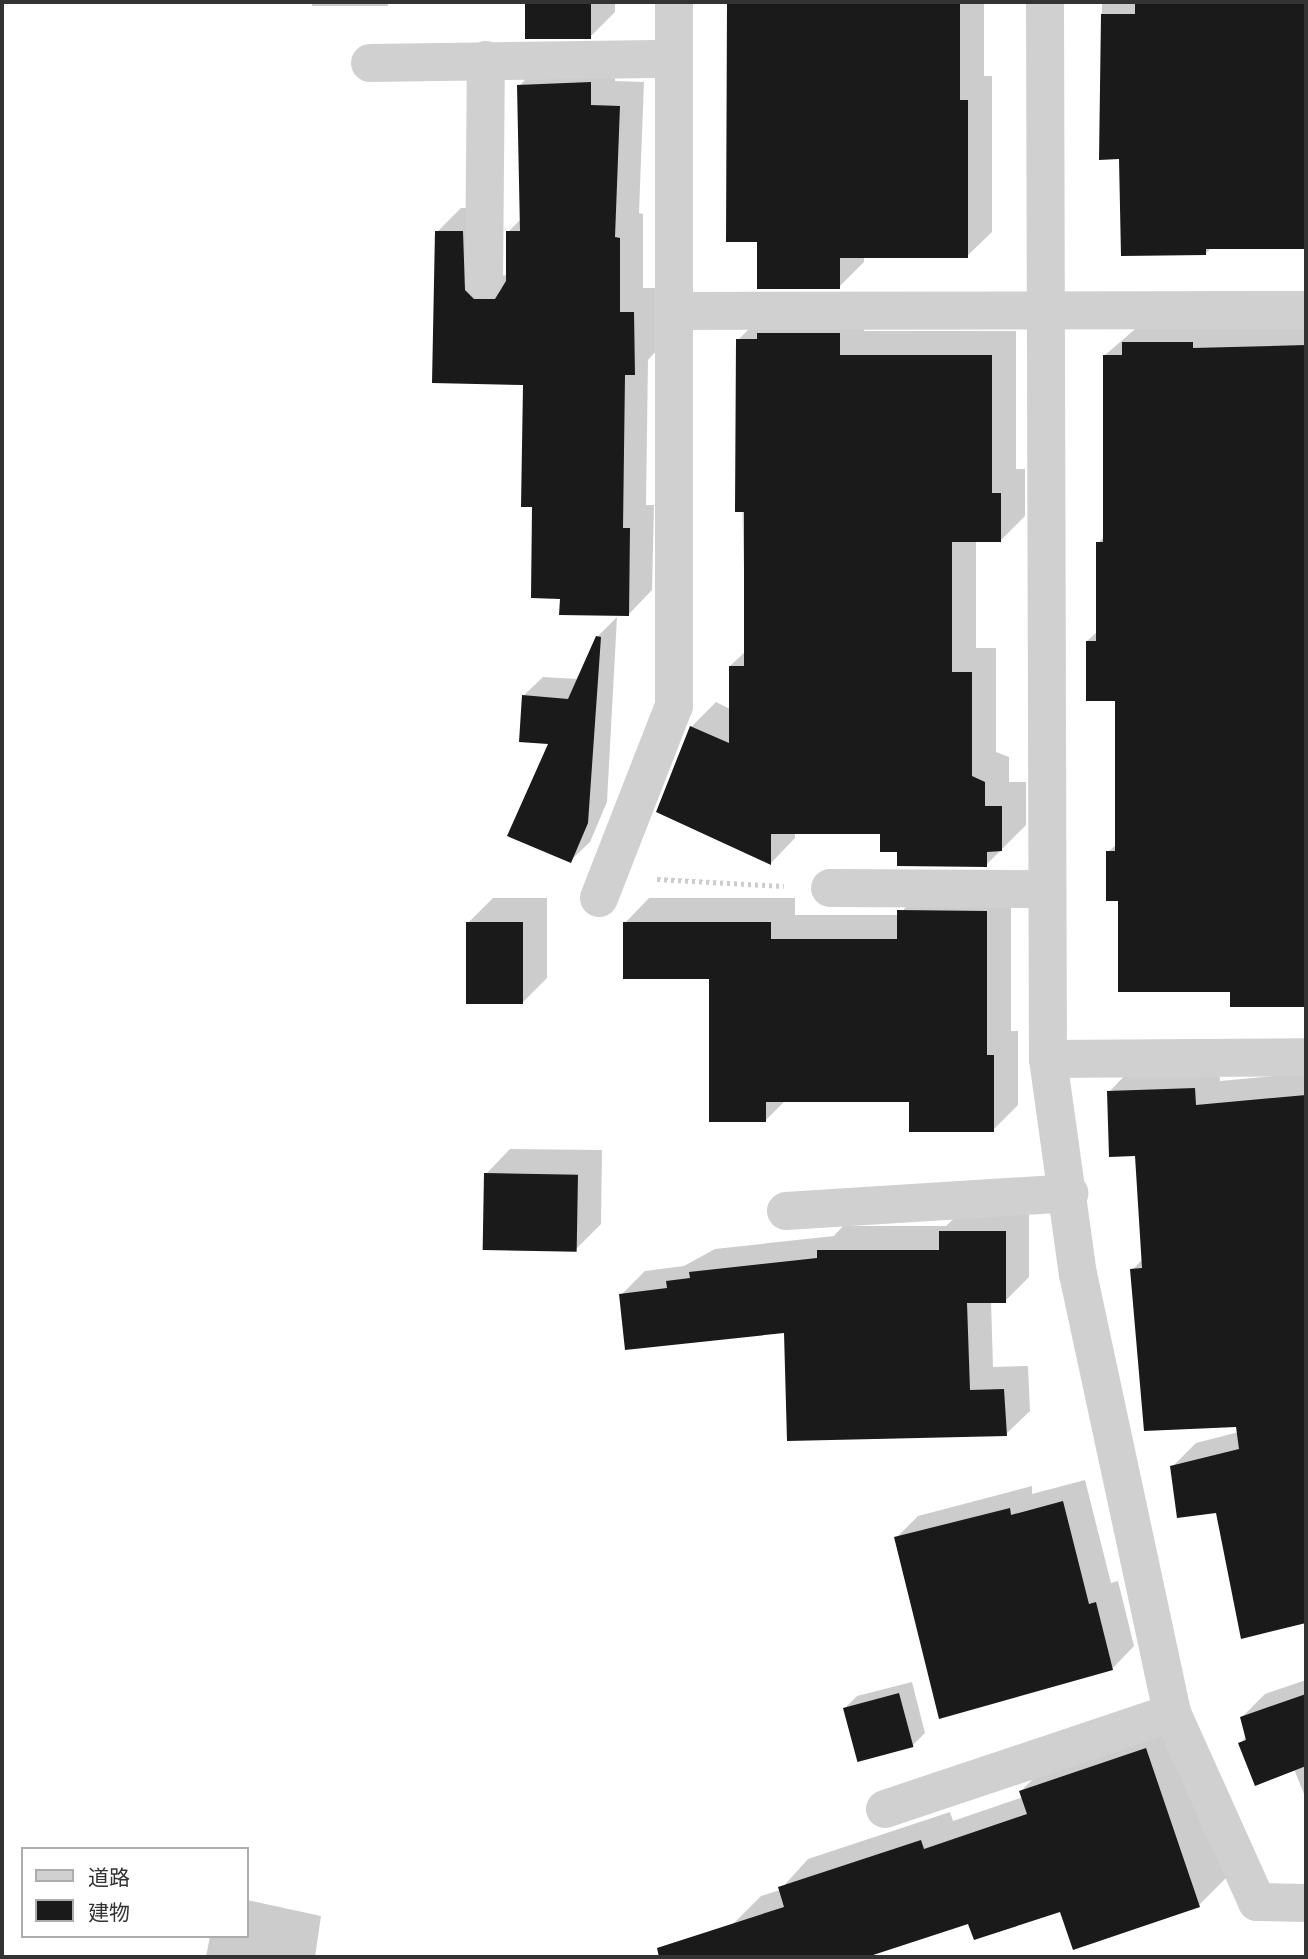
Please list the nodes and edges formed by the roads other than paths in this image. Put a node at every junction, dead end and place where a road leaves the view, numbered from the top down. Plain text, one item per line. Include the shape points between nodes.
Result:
1 (674, 2) edge
2 (1045, 2) edge
3 (674, 59) junction
4 (486, 60) junction
5 (370, 63) dead end
6 (484, 280) dead end
7 (1306, 310) edge
8 (674, 311) junction
9 (1045, 311) junction
10 (605, 882) road end
11 (831, 888) road end
12 (1046, 889) junction
13 (1306, 1057) edge
14 (1048, 1059) junction
15 (1069, 1193) junction
16 (786, 1211) dead end
17 (1172, 1713) junction
18 (885, 1808) dead end
19 (1306, 1903) edge

1 - 3 street
2 - 9 street
3 - 4 street
3 - 8 street
4 - 5 street
4 - 6 street
7 - 9 street
8 - 9 street
8 - 10 street via 674,706
9 - 12 street
11 - 12 street
12 - 14 street
13 - 14 street
14 - 15 street
15 - 16 street
15 - 17 street via 1078,1274
17 - 18 street
17 - 19 street via 1257,1902

